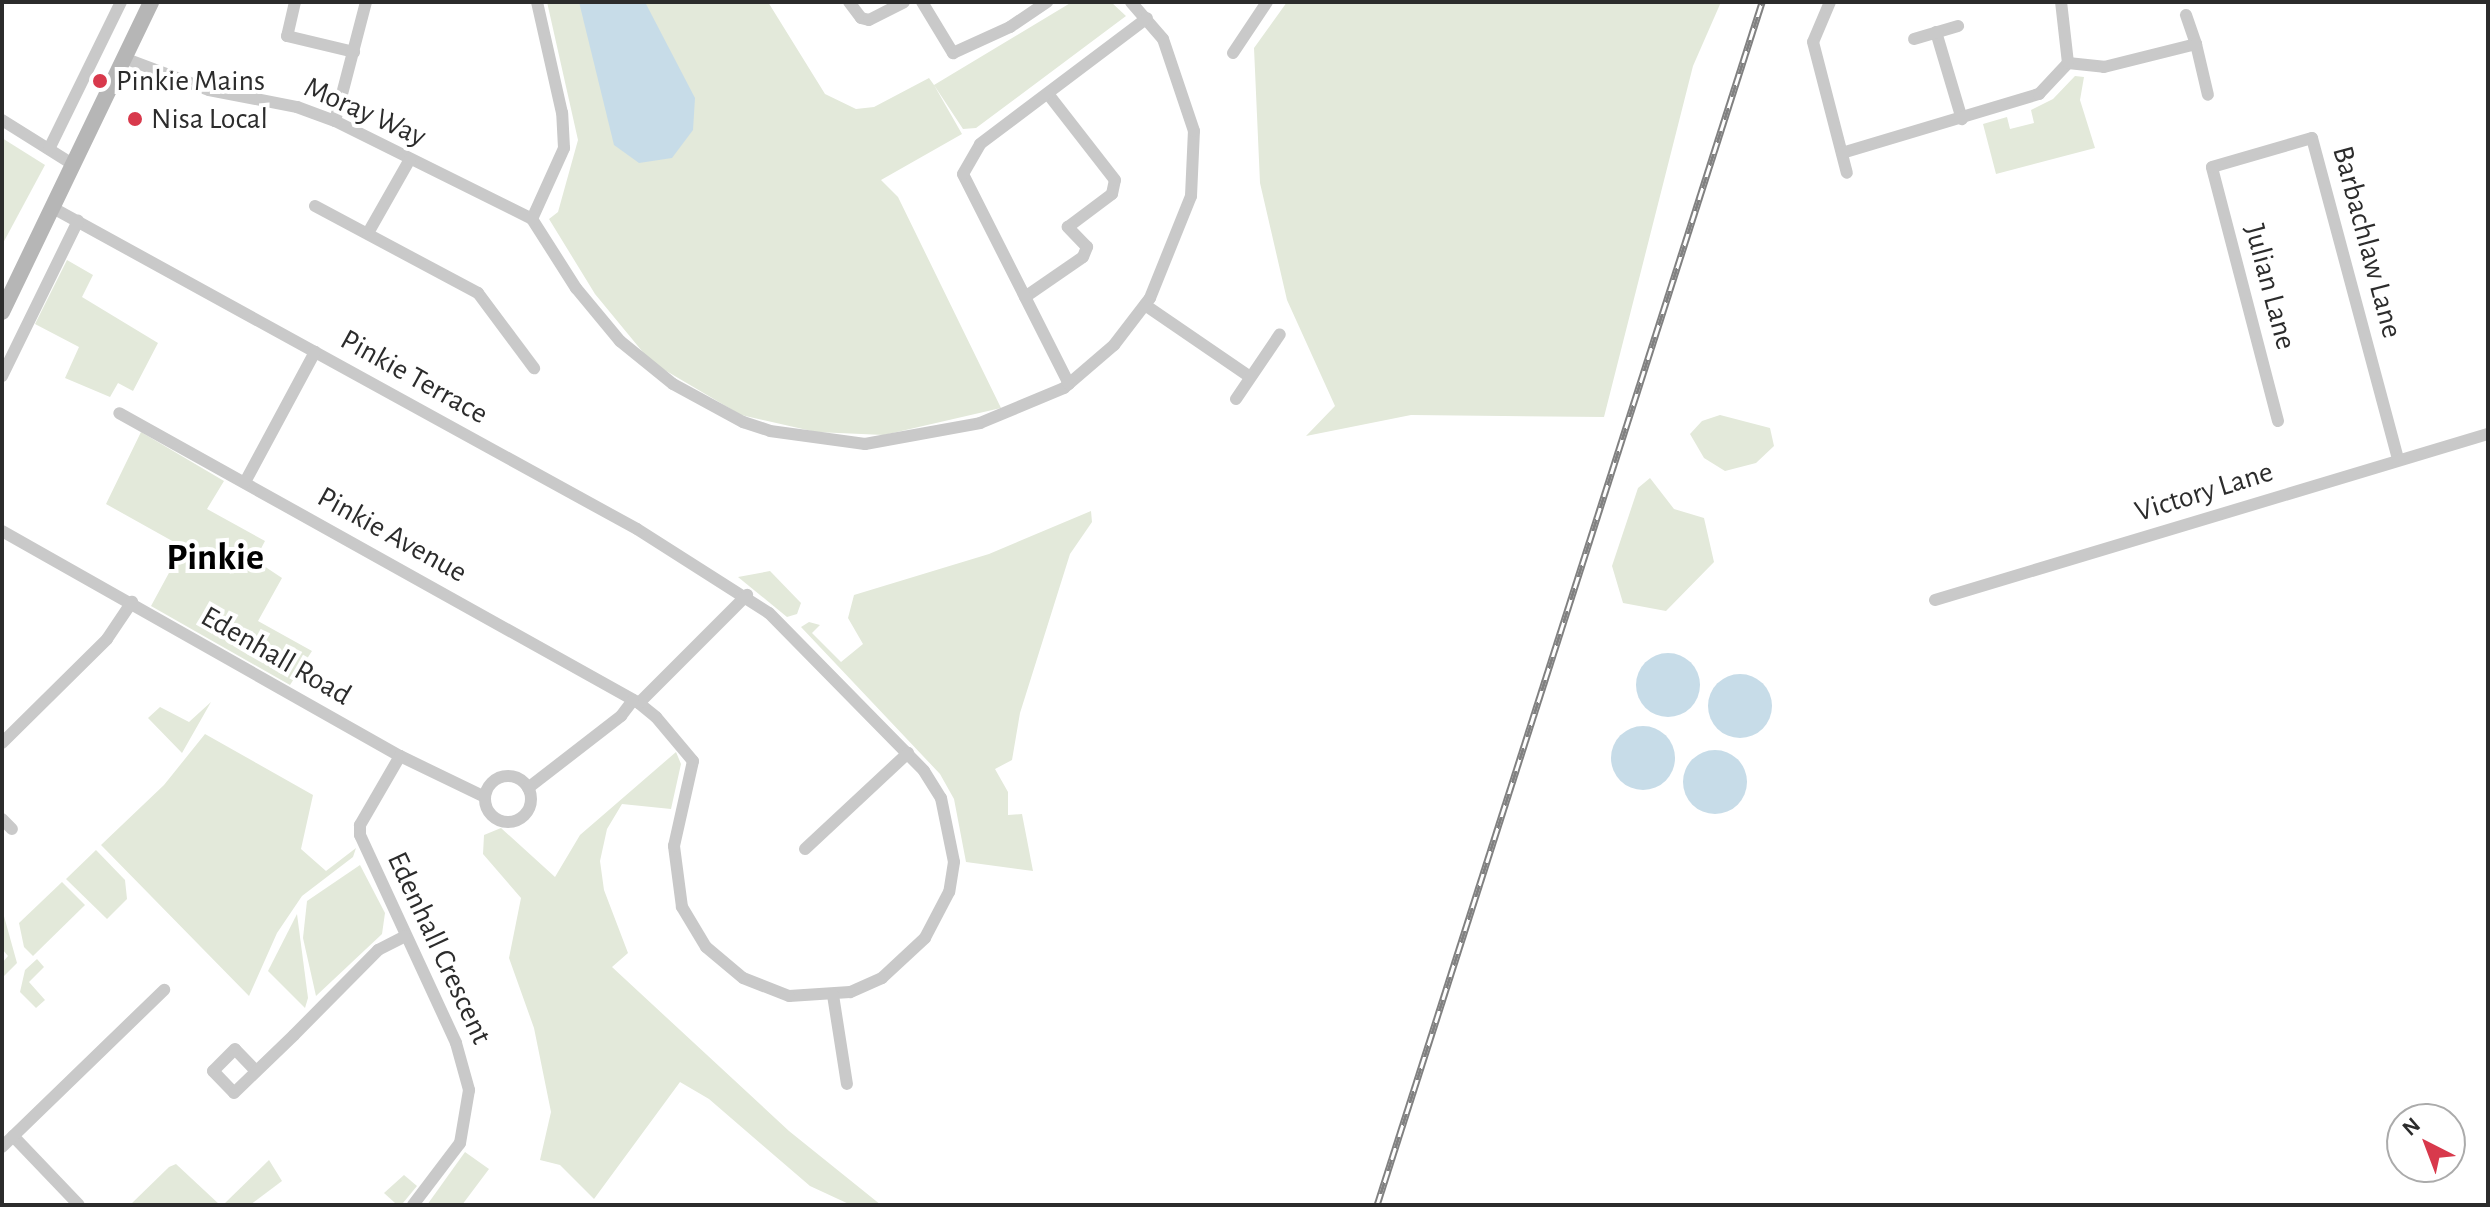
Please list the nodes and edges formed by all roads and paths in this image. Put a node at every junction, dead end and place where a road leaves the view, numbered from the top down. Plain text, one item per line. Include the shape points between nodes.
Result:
1 (121, 2) edge
2 (151, 2) edge
3 (295, 2) edge
4 (366, 2) edge
5 (537, 2) edge
6 (849, 2) edge
7 (904, 2) edge
8 (922, 2) edge
9 (1047, 2) edge
10 (1131, 2) edge
11 (1267, 2) edge
12 (1830, 2) edge
13 (2061, 2) edge
14 (2186, 15) dead end
15 (1147, 18) junction
16 (1958, 26) dead end
17 (1936, 32) junction
18 (1914, 39) dead end
19 (2196, 44) junction
20 (354, 52) junction
21 (1233, 53) dead end
22 (124, 58) junction
23 (2068, 63) junction
24 (1048, 94) junction
25 (2208, 95) dead end
26 (1962, 119) junction
27 (2, 120) edge
28 (335, 121) junction
29 (49, 149) junction
30 (1842, 153) junction
31 (410, 159) junction
32 (74, 165) junction
33 (2212, 167) joint
34 (1847, 173) dead end
35 (315, 206) dead end
36 (53, 208) junction
37 (532, 219) junction
38 (78, 221) junction
39 (368, 233) junction
40 (1025, 297) junction
41 (1145, 305) junction
42 (2, 312) edge
43 (1280, 334) dead end
44 (315, 352) junction
45 (534, 368) dead end
46 (2, 376) edge
47 (1250, 377) junction
48 (1069, 384) junction
49 (1236, 399) dead end
50 (119, 413) dead end
51 (2278, 421) dead end
52 (2488, 434) edge
53 (2398, 460) junction
54 (245, 482) junction
55 (2, 531) edge
56 (747, 595) junction
57 (1935, 600) dead end
58 (132, 602) junction
59 (636, 701) junction
60 (2, 743) edge
61 (908, 753) junction
62 (400, 756) junction
63 (528, 788) junction
64 (485, 797) junction
65 (2, 819) edge
66 (12, 829) dead end
67 (805, 849) dead end
68 (405, 936) junction
69 (164, 990) dead end
70 (833, 995) junction
71 (256, 1071) dead end
72 (847, 1084) dead end
73 (13, 1136) junction
74 (2, 1147) edge
75 (79, 1205) edge
76 (413, 1205) edge

1 - 29 street
2 - 22 main road
3 - 20 street via 287,36
4 - 20 street
5 - 37 street via 562,113 564,148
6 - 7 street via 869,20
8 - 9 street via 953,53 1010,27
10 - 15 street
11 - 21 street
12 - 30 street via 1813,42
13 - 23 street
14 - 19 street
15 - 24 street
15 - 41 street via 1163,39 1194,131 1191,196 1176,244
16 - 17 street
17 - 18 street
17 - 26 street
19 - 23 street via 2104,67
19 - 25 street
20 - 28 street
22 - 28 street, Moray Way via 209,90 297,107
22 - 32 main road
23 - 26 street via 2039,94
24 - 40 street via 968,159 963,174
24 - 40 street via 1115,180 1112,194 1068,227 1087,247 1083,257
26 - 30 street
27 - 29 street
28 - 31 street, Moray Way
29 - 32 street
30 - 34 street
31 - 37 street, Moray Way
31 - 39 street
32 - 36 main road
33 - 51 street, Julian Lane
33 - 53 street, Barbachlaw Lane via 2312,138
35 - 39 street
36 - 38 street, Pinkie Terrace
36 - 42 main road
37 - 48 street via 576,288 620,341 673,384 756,427 842,442 920,436 980,423
38 - 44 street, Pinkie Terrace
38 - 46 street
39 - 45 street via 478,293
40 - 48 street
41 - 47 street
41 - 48 street via 1114,345
43 - 47 street
44 - 54 street
44 - 56 street, Pinkie Terrace
47 - 49 street
50 - 54 street, Pinkie Avenue
52 - 53 street, Victory Lane
53 - 57 street, Victory Lane
54 - 59 street, Pinkie Avenue
55 - 58 street, Edenhall Road
56 - 59 street
56 - 61 street, Pinkie Terrace
58 - 60 street via 107,639
58 - 62 street, Edenhall Road
59 - 63 street
59 - 70 street, Pinkie Avenue via 693,761 677,826 674,868 692,928 724,964 766,989 789,996
61 - 67 street
61 - 70 street, Pinkie Terrace via 932,782 947,815 954,862 949,892 925,938 907,959 866,986
62 - 64 street, Edenhall Road
62 - 68 street, Edenhall Crescent via 360,825 360,835
63 - 64 street via 517,778 503,776
63 - 64 street, Edenhall Road via 529,808 513,822 493,817
65 - 66 street
68 - 71 street via 378,950
68 - 76 street, Edenhall Crescent via 456,1043 469,1090 460,1143
69 - 73 street
70 - 72 street
73 - 74 street
73 - 75 street

